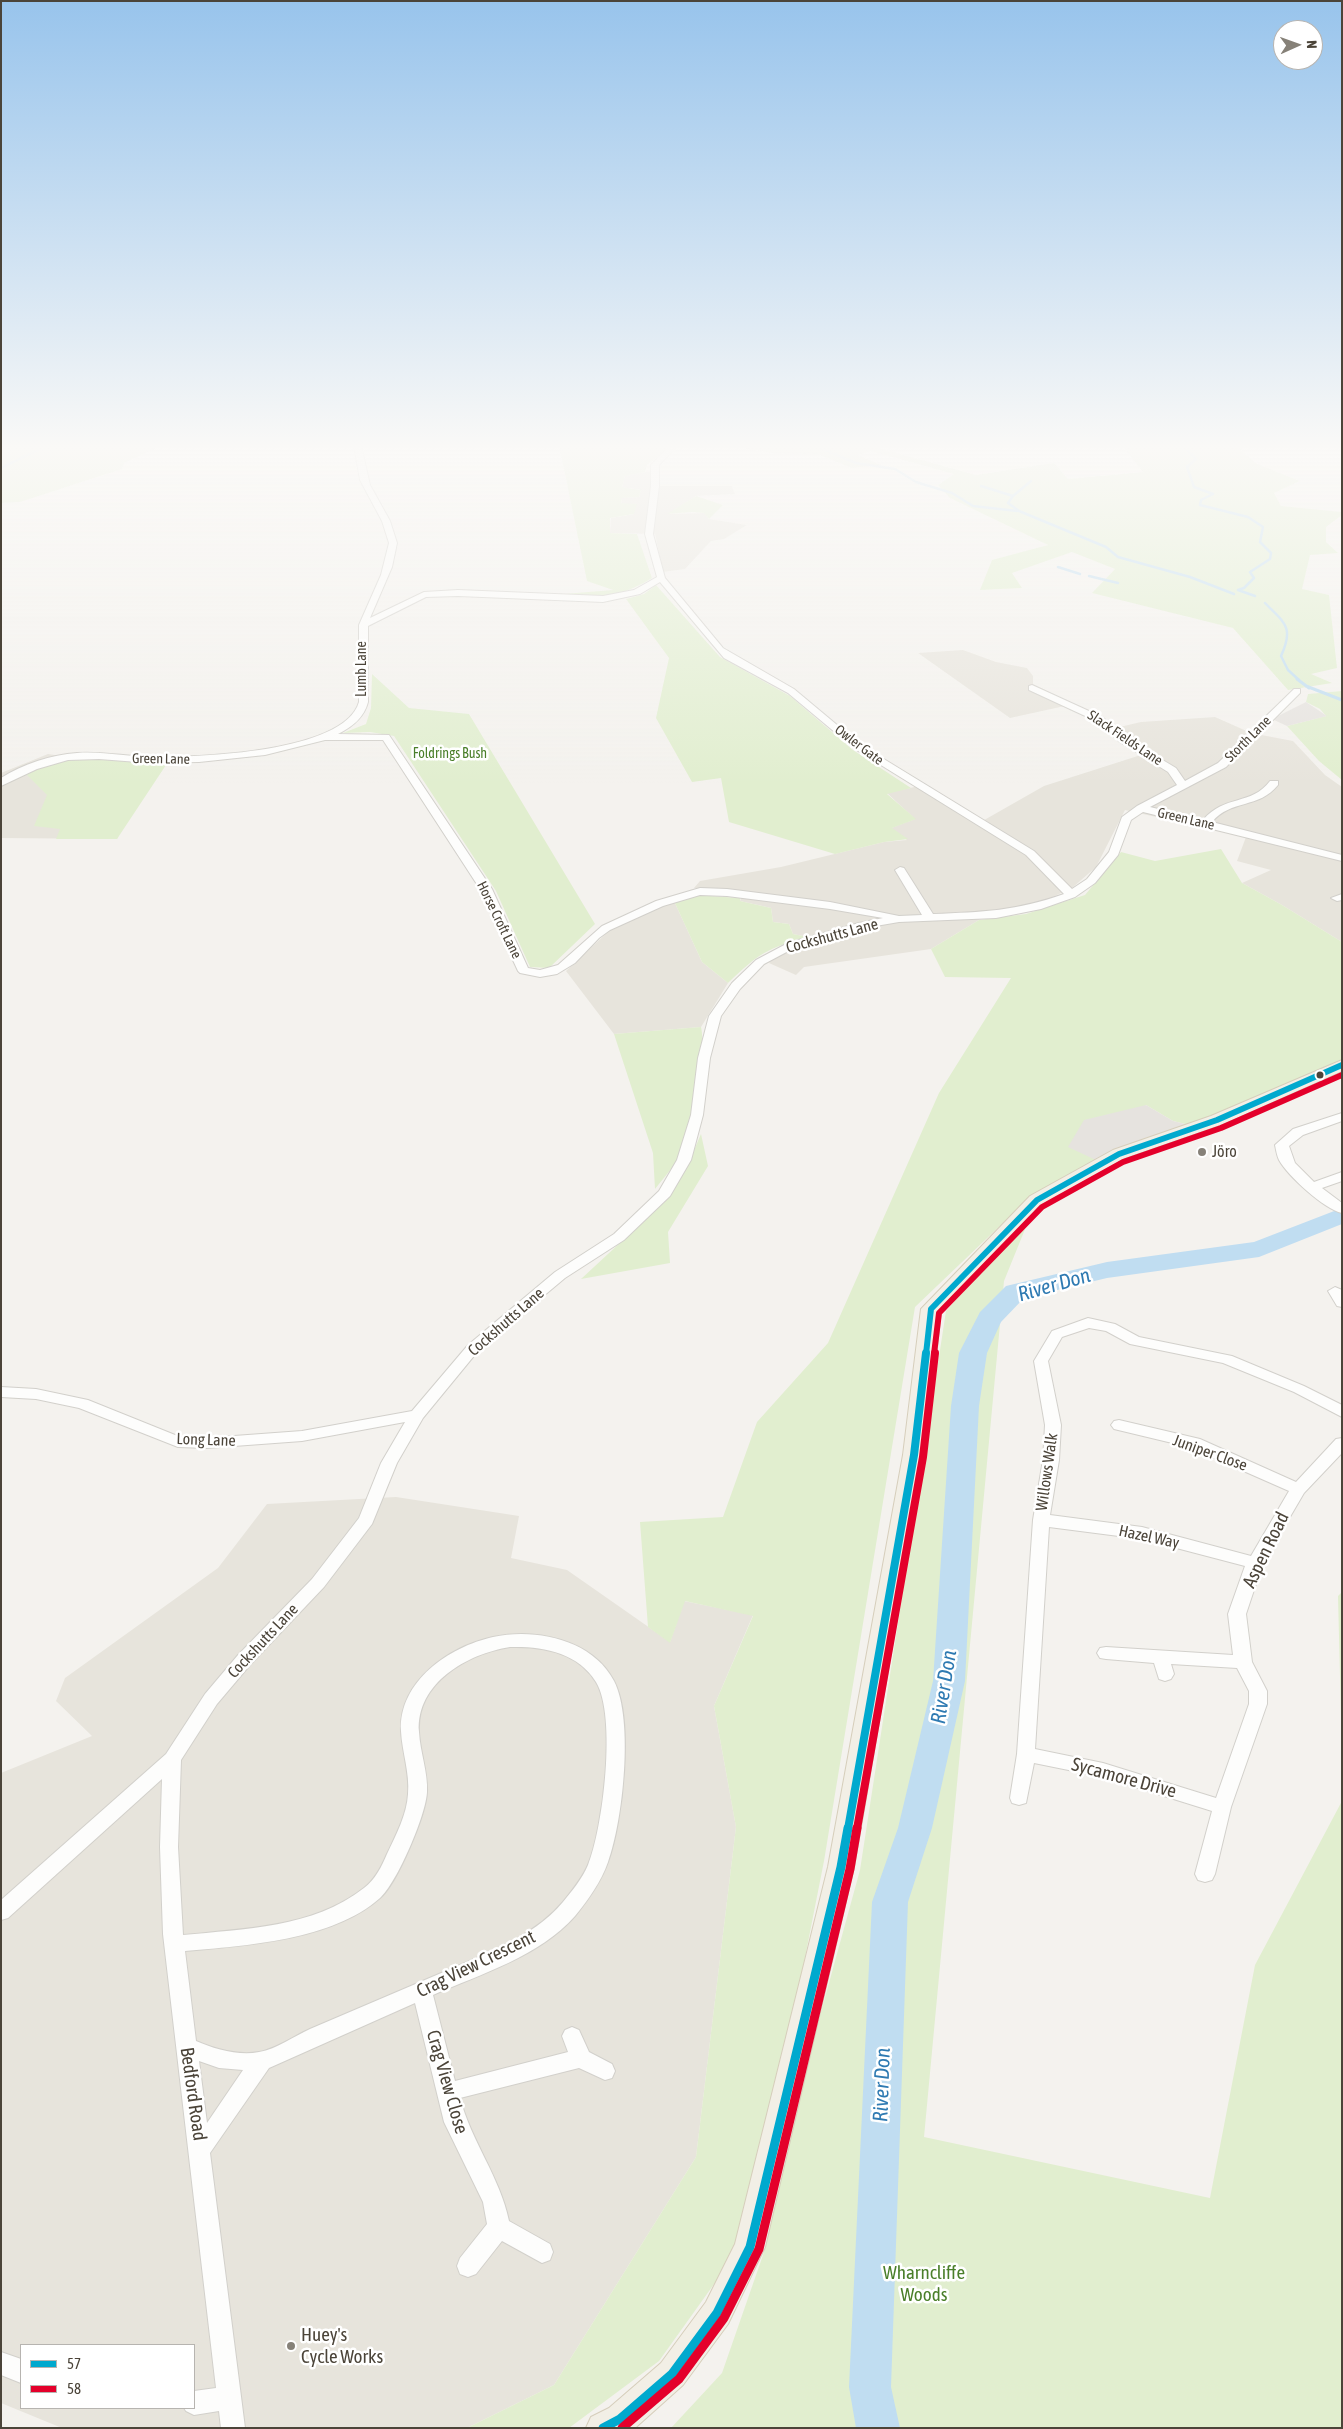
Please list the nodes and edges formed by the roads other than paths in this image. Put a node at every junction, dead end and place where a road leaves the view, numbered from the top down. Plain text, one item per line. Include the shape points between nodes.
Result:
1 (388, 558) edge
2 (656, 558) edge
3 (661, 578) junction
4 (363, 625) junction
5 (1032, 688) dead end
6 (1297, 691) dead end
7 (324, 737) junction
8 (1, 783) edge
9 (1274, 783) dead end
10 (1183, 785) junction
11 (1141, 808) junction
12 (1206, 823) junction
13 (1342, 858) edge
14 (900, 870) dead end
15 (1071, 895) junction
16 (930, 918) junction
17 (899, 919) junction
18 (1342, 1065) edge
19 (1342, 1117) edge
20 (1342, 1176) edge
21 (1318, 1190) junction
22 (1342, 1209) edge
23 (1, 1392) edge
24 (1342, 1412) edge
25 (416, 1415) junction
26 (1119, 1425) dead end
27 (1342, 1443) edge
28 (1298, 1488) junction
29 (1041, 1520) junction
30 (1255, 1563) junction
31 (1106, 1653) dead end
32 (1243, 1662) junction
33 (1026, 1754) junction
34 (172, 1759) junction
35 (1019, 1798) dead end
36 (1222, 1807) junction
37 (1205, 1874) dead end
38 (1, 1912) edge
39 (174, 1944) junction
40 (422, 1992) junction
41 (572, 2036) dead end
42 (186, 2046) junction
43 (581, 2058) junction
44 (261, 2062) junction
45 (605, 2071) dead end
46 (447, 2092) junction
47 (200, 2150) junction
48 (499, 2227) junction
49 (542, 2252) dead end
50 (468, 2266) dead end
51 (1, 2363) edge
52 (20, 2371) edge
53 (230, 2398) junction
54 (195, 2404) edge
55 (233, 2428) edge
56 (602, 2428) edge

1 - 4 street, Lumb Lane
2 - 3 street
3 - 4 street via 637,592 603,599 458,593 424,595
3 - 15 street, Owler Gate via 727,656 791,691 858,747 1030,853
4 - 7 street, Lumb Lane via 364,697 361,711 347,727
5 - 10 street, Slack Fields Lane via 1099,719 1123,740 1172,770
6 - 10 street, Storth Lane via 1222,765
7 - 8 street, Green Lane via 308,743 206,759 69,757 46,762
7 - 17 street, Horse Croft Lane via 386,737 486,889 524,971 539,974 560,970 605,929 694,892 789,901
9 - 12 street via 1261,796 1229,803
10 - 11 street, Storth Lane
11 - 12 street, Green Lane
11 - 15 street, Green Lane via 1126,819 1114,853 1091,882
12 - 13 street, Green Lane
14 - 16 street
15 - 16 street, Cockshutts Lane via 1037,907 996,915
16 - 17 street, Cockshutts Lane
17 - 25 street, Cockshutts Lane via 792,944 760,962 736,986 715,1016 704,1058 697,1116 684,1160 665,1193 619,1237 560,1275 473,1348
18 - 56 main road via 1217,1120 1119,1154 1037,1200 931,1309 914,1455 841,1867 750,2247 717,2313 672,2374 620,2419
19 - 21 street via 1298,1132 1282,1145 1290,1164
20 - 21 street
21 - 22 street
23 - 25 street, Long Lane via 36,1394 83,1404 178,1442 302,1436
24 - 29 street, Willows Walk via 1298,1388 1227,1359 1135,1341 1110,1327 1088,1323 1065,1331 1057,1334 1041,1361 1054,1425
25 - 34 street, Cockshutts Lane via 389,1463 366,1520 318,1583 211,1698
26 - 28 street, Juniper Close via 1194,1443
27 - 28 street, Aspen Road
28 - 30 street, Aspen Road
29 - 30 street, Hazel Way via 1142,1533
29 - 33 street, Willows Walk
30 - 32 street, Aspen Road via 1237,1614
31 - 32 street via 1163,1666
32 - 36 street, Aspen Road via 1258,1691 1258,1704
33 - 35 street, Willows Walk
33 - 36 street, Sycamore Drive via 1103,1770
34 - 38 street, Cockshutts Lane
34 - 39 street, Bedford Road via 168,1847
36 - 37 street, Aspen Road
39 - 40 street, Crag View Crescent via 303,1927 321,1922 374,1892 391,1866 419,1795 411,1712 429,1681 451,1660 497,1643 531,1640 568,1649 586,1661 604,1680 611,1695 614,1743 611,1805 608,1834 598,1864 583,1891 543,1932 519,1947
39 - 42 street, Bedford Road
40 - 44 street, Crag View Crescent
40 - 46 street, Crag View Close
41 - 43 street
42 - 44 street, Crag View Crescent via 218,2060
42 - 47 street, Bedford Road
43 - 45 street
43 - 46 street
44 - 47 street, Crag View Crescent
46 - 48 street, Crag View Close via 455,2122 494,2201
47 - 53 street, Bedford Road
48 - 49 street
48 - 50 street
51 - 52 street
53 - 54 street
53 - 55 street, Bedford Road

